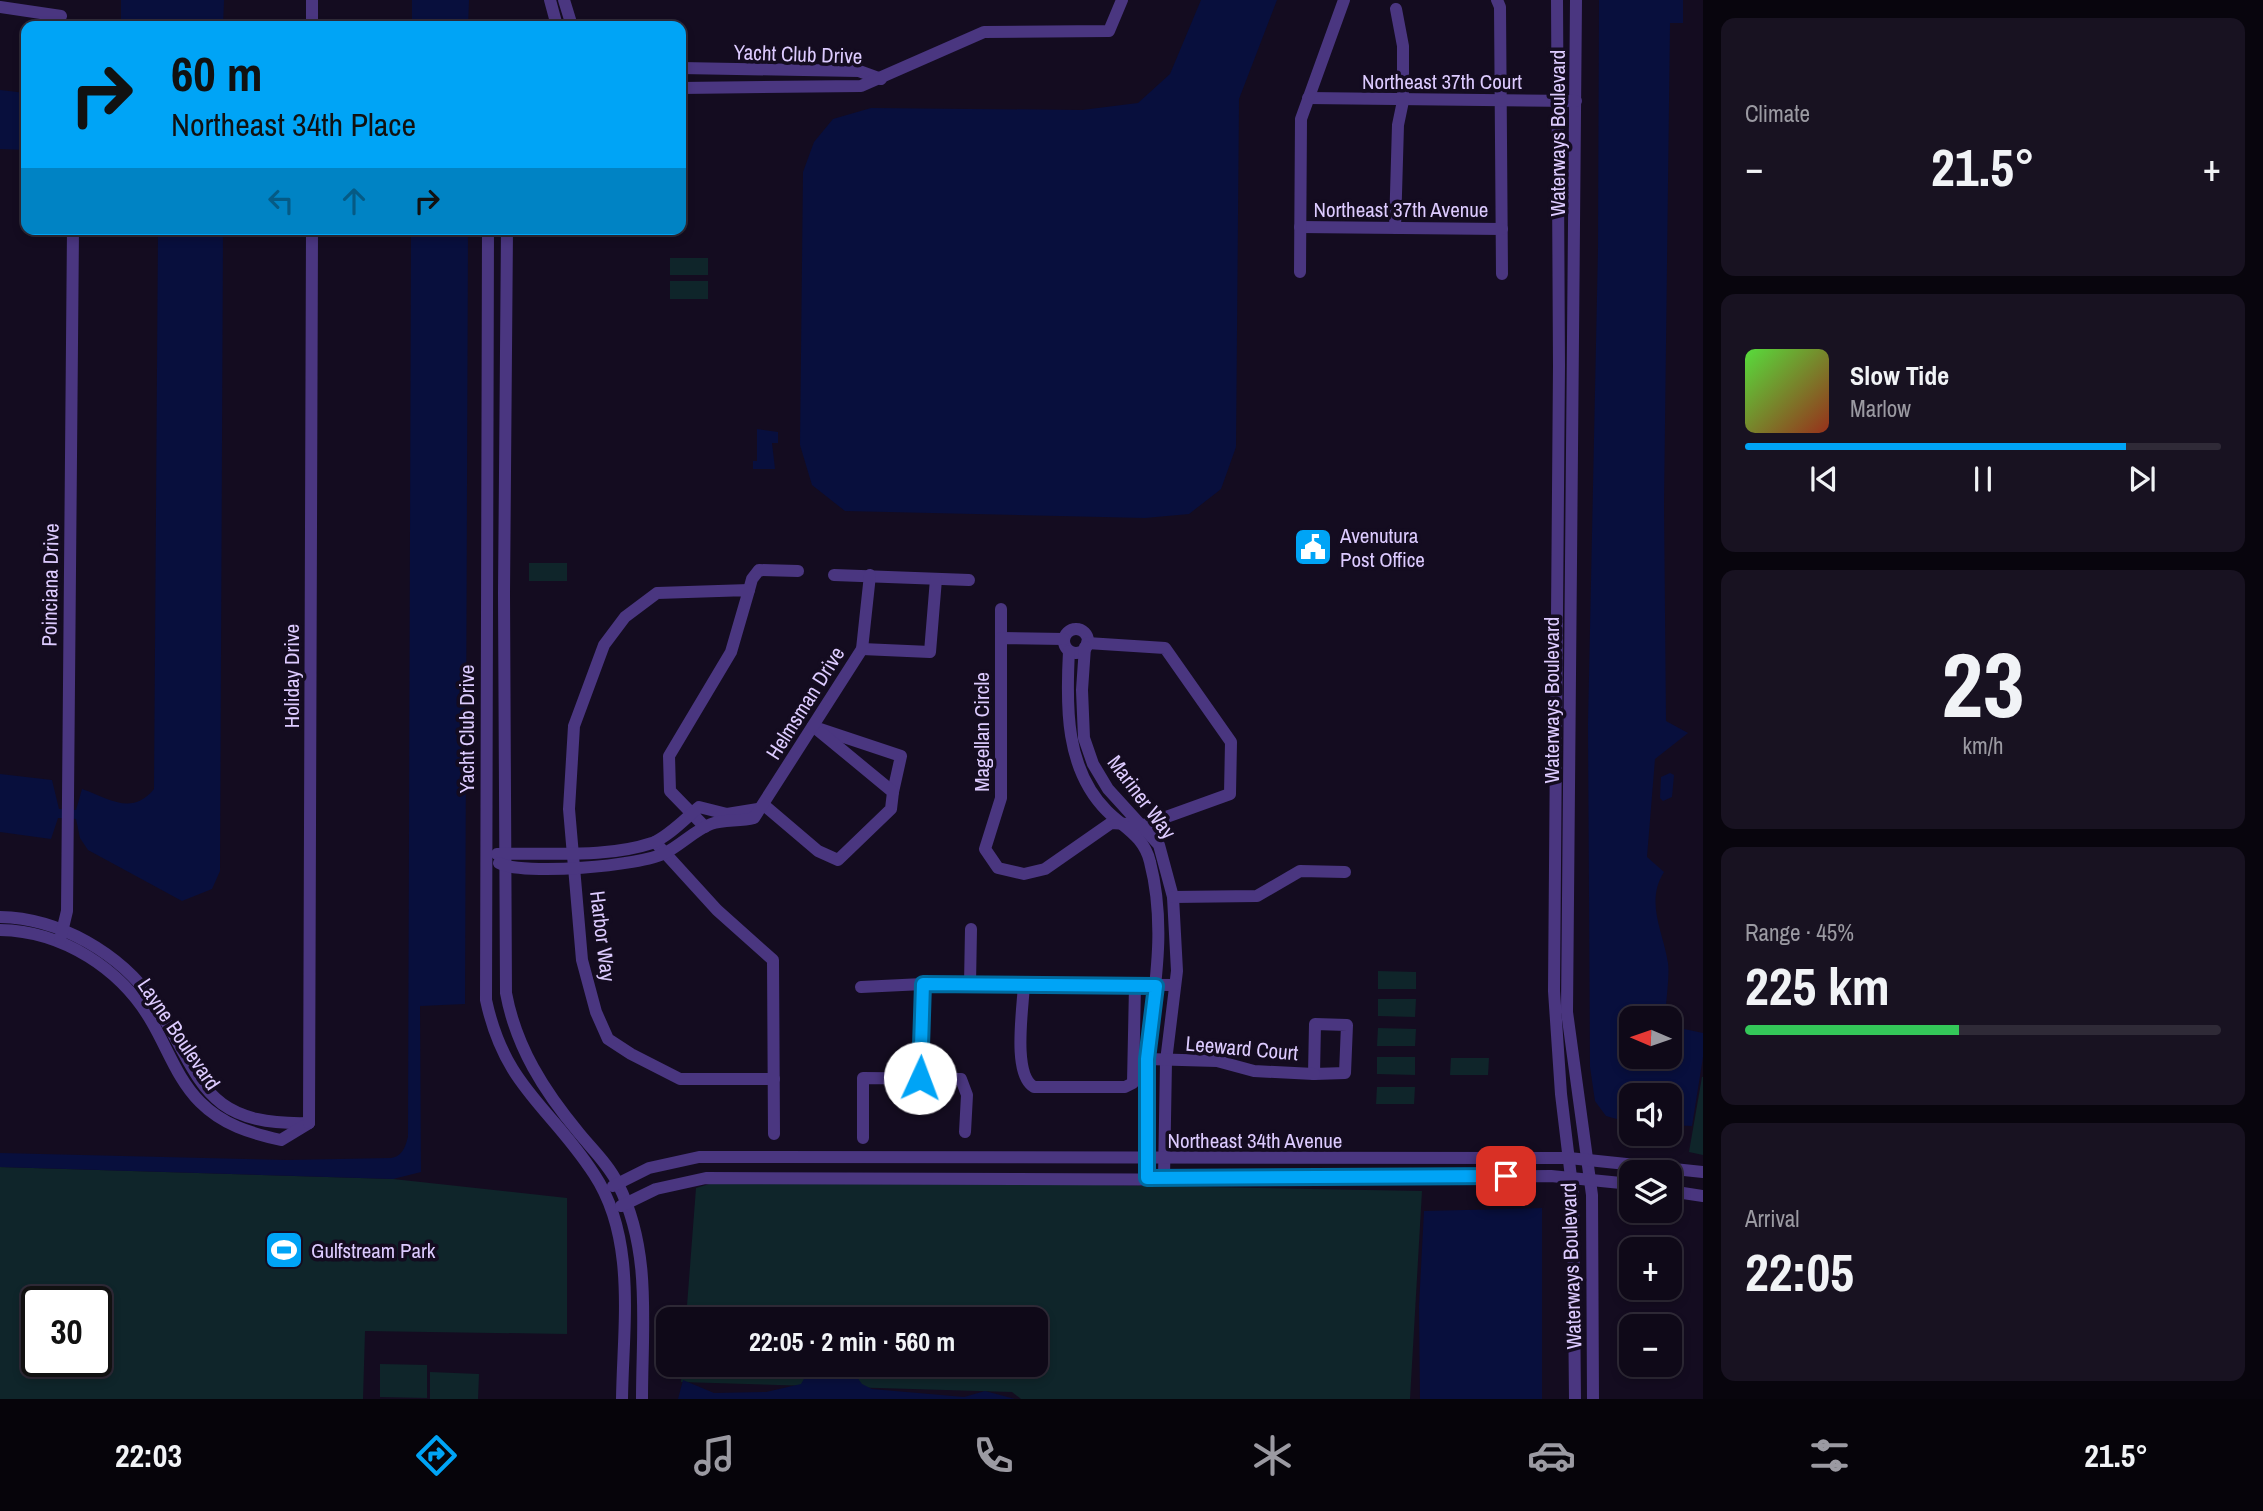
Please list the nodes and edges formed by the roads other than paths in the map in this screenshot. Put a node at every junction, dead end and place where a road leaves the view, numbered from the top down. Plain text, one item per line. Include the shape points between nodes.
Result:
1 (312, 0) edge
2 (550, 0) edge
3 (1122, 0) edge
4 (1344, 0) edge
5 (1497, 0) edge
6 (1557, 0) edge
7 (1576, 0) edge
8 (565, 5) edge
9 (0, 6) edge
10 (1396, 9) dead end
11 (61, 16) dead end
12 (555, 20) edge
13 (312, 21) edge
14 (686, 68) edge
15 (881, 79) junction
16 (686, 88) edge
17 (1308, 98) junction
18 (1503, 100) junction
19 (1403, 101) junction
20 (1576, 101) junction
21 (1558, 102) junction
22 (1300, 227) junction
23 (1395, 228) junction
24 (1502, 229) junction
25 (73, 235) edge
26 (312, 235) edge
27 (488, 235) edge
28 (507, 235) edge
29 (1300, 272) dead end
30 (1502, 274) dead end
31 (798, 571) dead end
32 (834, 575) dead end
33 (870, 575) junction
34 (936, 579) junction
35 (969, 580) dead end
36 (749, 590) junction
37 (1001, 609) dead end
38 (1001, 638) junction
39 (1067, 645) junction
40 (1086, 645) junction
41 (862, 649) junction
42 (813, 726) junction
43 (893, 792) junction
44 (764, 805) junction
45 (693, 812) junction
46 (1123, 824) junction
47 (1143, 825) junction
48 (708, 826) junction
49 (655, 842) junction
50 (575, 852) junction
51 (665, 853) junction
52 (485, 854) junction
53 (504, 859) junction
54 (576, 868) junction
55 (1345, 872) dead end
56 (1173, 897) junction
57 (0, 917) edge
58 (971, 929) dead end
59 (0, 930) edge
60 (62, 934) junction
61 (923, 984) junction
62 (971, 984) junction
63 (1024, 984) junction
64 (1175, 985) junction
65 (1135, 986) junction
66 (1156, 986) junction
67 (861, 988) dead end
68 (1147, 1059) junction
69 (1166, 1061) junction
70 (1314, 1074) junction
71 (920, 1078) junction
72 (774, 1079) junction
73 (309, 1123) joint
74 (965, 1132) dead end
75 (774, 1134) dead end
76 (863, 1138) dead end
77 (1147, 1158) junction
78 (1164, 1158) junction
79 (1569, 1158) junction
80 (1585, 1159) junction
81 (1703, 1172) edge
82 (1147, 1178) junction
83 (1164, 1178) junction
84 (1571, 1178) junction
85 (616, 1179) junction
86 (1588, 1179) junction
87 (1619, 1183) edge
88 (604, 1192) junction
89 (1682, 1193) edge
90 (1703, 1196) edge
91 (627, 1204) junction
92 (611, 1209) junction
93 (622, 1399) edge
94 (642, 1399) edge
95 (1575, 1399) edge
96 (1593, 1399) edge

1 - 13 street
2 - 12 street
3 - 15 street via 1110,31 984,32
4 - 17 street
5 - 18 street
6 - 21 street, Waterways Boulevard
7 - 20 street, Waterways Boulevard
8 - 12 street
9 - 11 street
10 - 19 street via 1403,46
14 - 15 street, Yacht Club Drive via 859,71
15 - 16 street, Yacht Club Drive via 860,86
17 - 19 street, Northeast 37th Court
17 - 22 street via 1301,119
18 - 19 street, Northeast 37th Court
18 - 21 street, Northeast 37th Court
18 - 24 street
19 - 23 street
20 - 21 street, Northeast 37th Court
20 - 80 street, Waterways Boulevard via 1567,1012
21 - 79 street, Waterways Boulevard via 1554,990
22 - 23 street, Northeast 37th Avenue
22 - 29 street
23 - 24 street, Northeast 37th Avenue
24 - 30 street
25 - 60 street, Poinciana Drive via 67,911
26 - 73 street, Holiday Drive
27 - 52 street, Yacht Club Drive
28 - 53 street, Yacht Club Drive
31 - 36 street via 759,570
32 - 33 street
33 - 34 street
33 - 41 street, Helmsman Drive
34 - 35 street
34 - 41 street via 930,652
36 - 45 street via 731,652 669,756 670,791
36 - 50 street via 657,593 625,617 604,645 574,726 569,809
37 - 38 street, Magellan Circle
38 - 39 street, Magellan Circle
38 - 46 street, Magellan Circle via 1001,798 985,849 998,868 1024,874 1045,869 1111,823
39 - 40 street, Magellan Circle via 1078,652
39 - 40 street, Magellan Circle via 1069,631 1077,629 1085,634
39 - 46 street, Mariner Way via 1069,727 1076,762 1106,810
40 - 47 street, Mariner Way via 1084,738 1108,789
40 - 47 street, Magellan Circle via 1165,648 1231,742 1230,794
41 - 42 street, Helmsman Drive
42 - 43 street
42 - 43 street via 901,756
42 - 44 street, Helmsman Drive
43 - 44 street via 891,809 838,860 818,850
44 - 45 street via 752,812 727,814 699,807
44 - 48 street, Helmsman Drive via 754,818
45 - 48 street
45 - 49 street, Harbor Way
46 - 47 street, Magellan Circle
46 - 66 street, Mariner Way via 1141,839 1150,859 1158,899
47 - 56 street, Mariner Way via 1159,845
48 - 51 street, Harbor Way
49 - 50 street, Harbor Way via 605,852
49 - 51 street
50 - 53 street, Harbor Way
50 - 54 street, Harbor Way
51 - 54 street, Harbor Way via 646,861
51 - 72 street via 717,910 773,960
52 - 53 street, Harbor Way
52 - 88 street, Yacht Club Drive via 486,1000 496,1037 512,1073 594,1173
53 - 54 street, Harbor Way
53 - 85 street, Yacht Club Drive via 504,972 517,1035 536,1074
54 - 72 street, Harbor Way via 582,960 608,1039 680,1079
55 - 56 street via 1300,871 1257,896
56 - 64 street, Mariner Way
57 - 60 street, Layne Boulevard
58 - 62 street
59 - 60 street, Layne Boulevard
60 - 73 street, Layne Boulevard via 110,957 137,981 190,1090 230,1125 281,1140
61 - 62 street
61 - 67 street
61 - 71 street
62 - 63 street
63 - 65 street
63 - 65 street via 1021,1069 1034,1087 1125,1087 1133,1083
64 - 66 street
64 - 69 street, Mariner Way
65 - 66 street
66 - 68 street, Mariner Way
68 - 69 street, Leeward Court
68 - 77 street, Mariner Way
69 - 70 street, Leeward Court via 1217,1061 1254,1071
69 - 78 street, Mariner Way
70 - 70 street, Leeward Court via 1345,1073 1347,1025 1315,1024
71 - 74 street via 961,1079 965,1083
71 - 76 street via 863,1078
72 - 75 street
77 - 78 street, Northeast 34th Avenue
77 - 82 street, Mariner Way
77 - 85 street, Northeast 34th Avenue via 699,1157
78 - 79 street, Northeast 34th Avenue
78 - 83 street, Mariner Way
79 - 80 street, Northeast 34th Avenue
79 - 84 street, Waterways Boulevard
80 - 81 street, Northeast 34th Avenue
80 - 86 street, Waterways Boulevard
82 - 83 street, Northeast 34th Avenue
82 - 91 street, Northeast 34th Avenue via 706,1178 656,1189
83 - 84 street, Northeast 34th Avenue
84 - 86 street, Northeast 34th Avenue
84 - 95 street, Waterways Boulevard
85 - 88 street, Northeast 34th Avenue
85 - 91 street, Yacht Club Drive
86 - 87 street, Northeast 34th Avenue
86 - 96 street, Waterways Boulevard via 1592,1195
88 - 92 street, Yacht Club Drive
89 - 90 street
91 - 92 street, Northeast 34th Avenue
91 - 94 street, Yacht Club Drive via 643,1272
92 - 93 street, Yacht Club Drive via 623,1259

